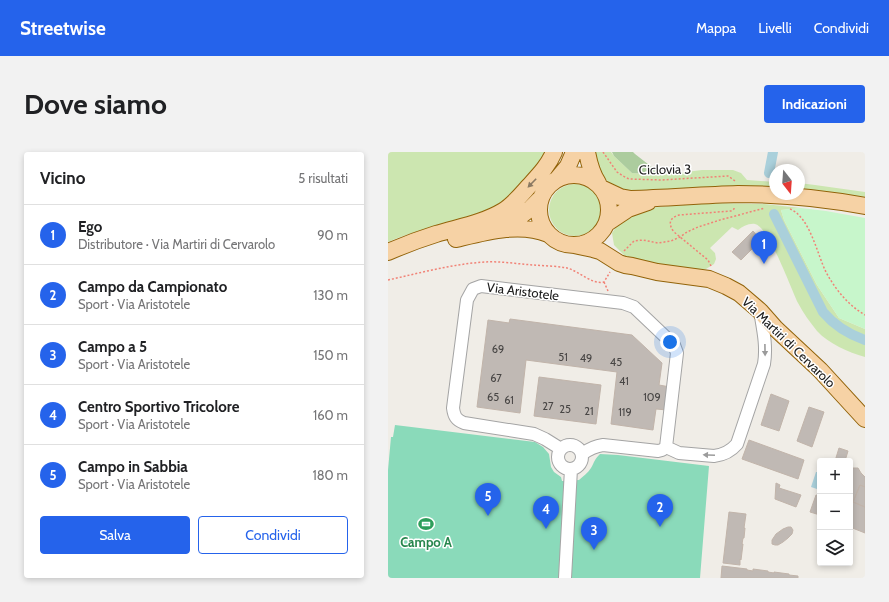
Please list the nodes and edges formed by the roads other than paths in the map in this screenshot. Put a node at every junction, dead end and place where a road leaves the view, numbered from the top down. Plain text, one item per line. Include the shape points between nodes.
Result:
1 (554, 152) edge
2 (574, 152) edge
3 (587, 152) edge
4 (558, 178) junction
5 (600, 186) junction
6 (541, 198) junction
7 (657, 198) junction
8 (865, 206) edge
9 (606, 225) junction
10 (493, 230) junction
11 (548, 234) junction
12 (574, 245) junction
13 (388, 253) edge
14 (632, 266) junction
15 (760, 311) junction
16 (865, 419) edge
17 (666, 447) junction
18 (561, 449) junction
19 (582, 454) junction
20 (571, 469) junction
21 (565, 578) edge

1 -> 13 main road via 542,173 504,210 481,221 400,246
2 - 4 main road via 568,166
3 - 5 main road
4 - 5 main road via 576,174 588,177
4 - 6 main road via 548,186
5 - 7 main road via 620,197
5 - 9 main road via 606,194 610,212
6 - 10 main road via 517,219
6 - 11 main road via 540,221
7 - 8 main road via 723,195 796,196
7 - 9 main road via 628,209
9 - 12 main road via 601,233 589,242
9 - 14 main road, Via Martiri di Cervarolo via 612,249
10 - 11 main road via 528,228
10 - 13 main road
11 - 12 main road via 557,241
12 - 14 main road, Via Martiri di Cervarolo via 593,249 619,263
14 - 15 main road, Via Martiri di Cervarolo via 709,279 739,293
15 - 16 main road, Via Martiri di Cervarolo
15 -> 17 street via 766,353 737,444 729,452 718,456 678,453
17 - 18 street, Via Aristotele via 677,353 674,345 634,307 623,303 481,286 473,290 467,300 453,408 455,418 464,423 534,434
17 - 19 street via 658,451 603,445
18 - 19 street via 567,445 575,446
18 - 20 street via 559,461 563,467
19 - 20 street via 580,464
20 - 21 street

